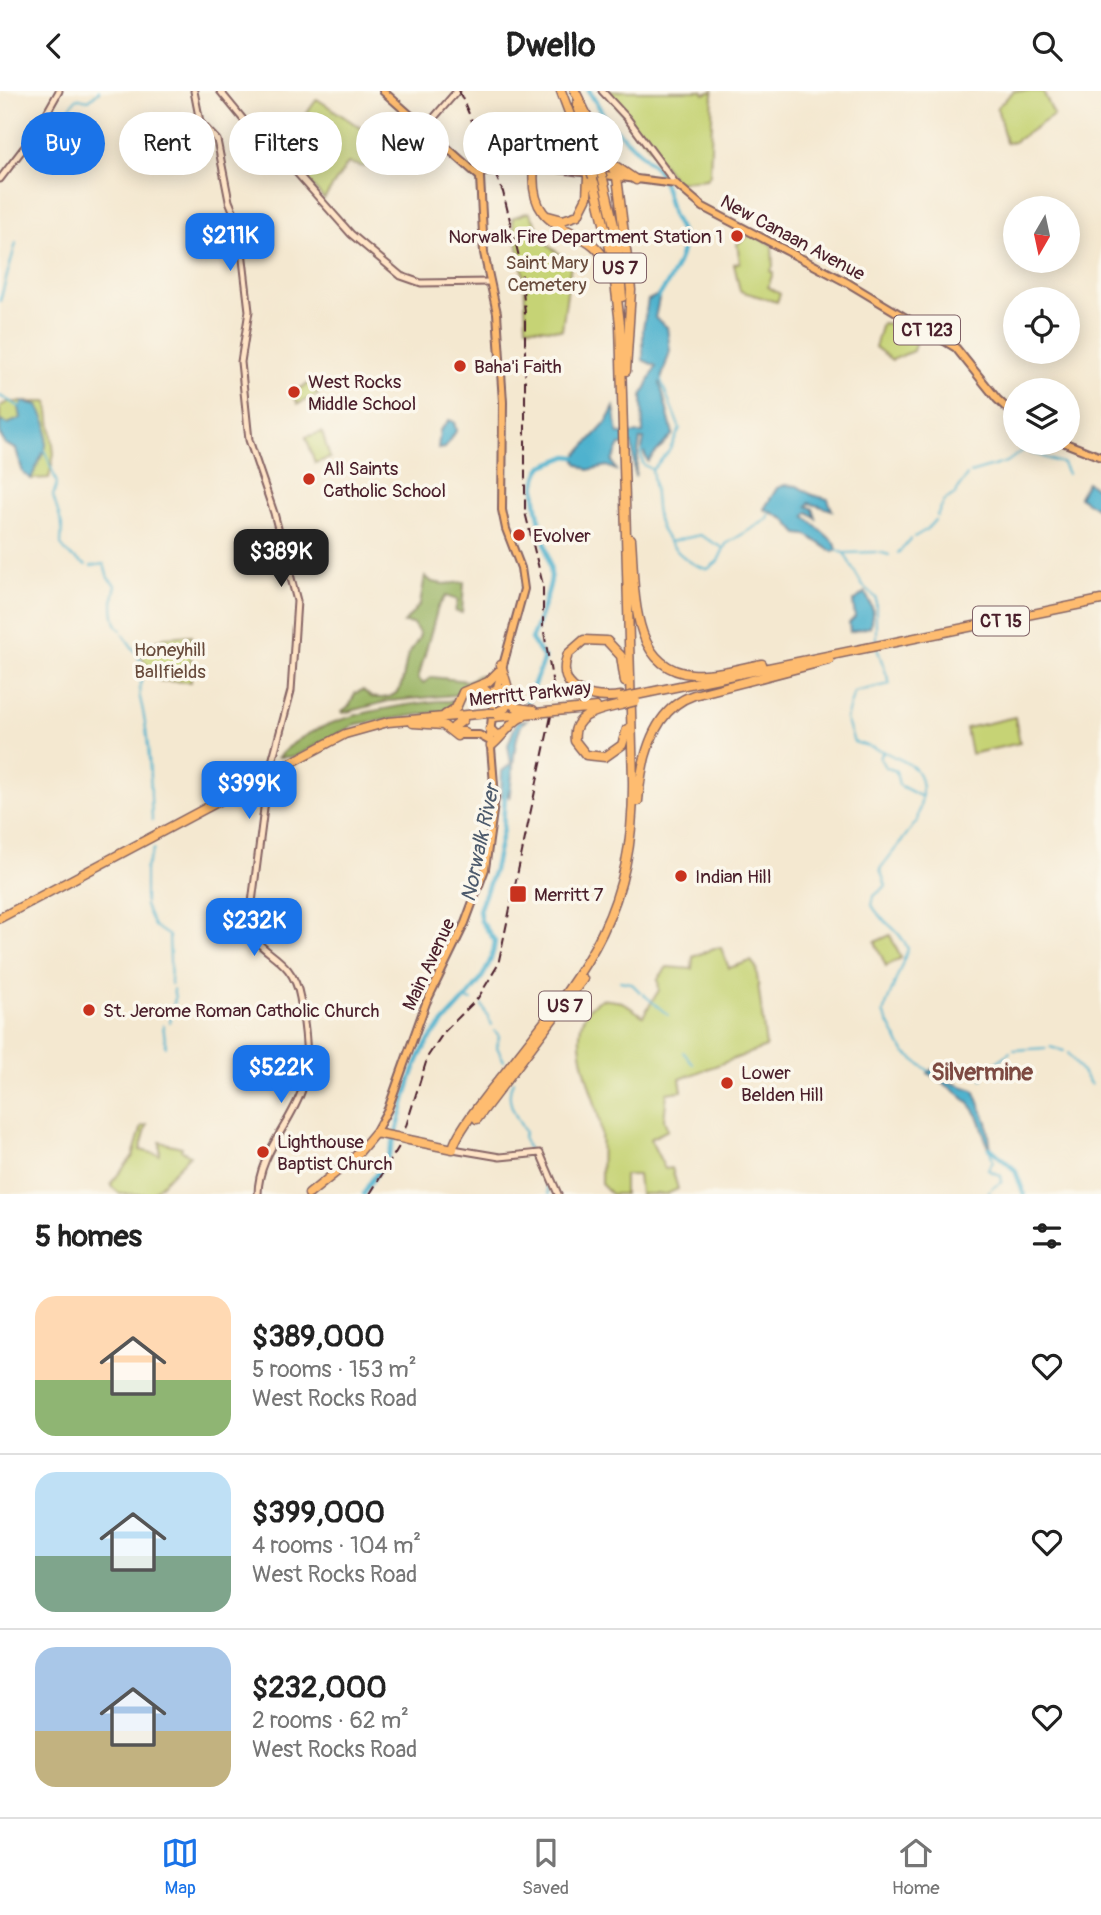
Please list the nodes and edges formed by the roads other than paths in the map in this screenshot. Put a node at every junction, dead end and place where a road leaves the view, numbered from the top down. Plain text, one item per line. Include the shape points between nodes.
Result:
1 (59, 91) edge
2 (194, 91) edge
3 (220, 91) edge
4 (383, 91) edge
5 (457, 91) edge
6 (561, 91) edge
7 (573, 91) edge
8 (602, 91) edge
9 (407, 112) edge
10 (439, 112) edge
11 (570, 112) edge
12 (585, 112) edge
13 (449, 149) edge
14 (463, 161) edge
15 (623, 174) edge
16 (478, 175) edge
17 (534, 175) edge
18 (535, 175) edge
19 (589, 175) edge
20 (590, 175) edge
21 (600, 175) edge
22 (617, 177) junction
23 (0, 179) edge
24 (636, 180) junction
25 (672, 184) junction
26 (490, 282) junction
27 (623, 352) junction
28 (1003, 405) edge
29 (624, 432) junction
30 (625, 448) junction
31 (1080, 449) edge
32 (1101, 457) edge
33 (627, 531) junction
34 (1101, 602) edge
35 (870, 650) junction
36 (500, 668) junction
37 (719, 680) junction
38 (495, 694) junction
39 (628, 699) junction
40 (537, 712) junction
41 (489, 715) junction
42 (627, 715) junction
43 (434, 718) junction
44 (463, 720) junction
45 (412, 723) junction
46 (456, 734) junction
47 (490, 737) junction
48 (634, 828) junction
49 (628, 849) junction
50 (0, 921) edge
51 (375, 1133) junction
52 (453, 1149) junction
53 (258, 1194) edge
54 (309, 1194) edge
55 (558, 1194) edge

1 - 23 main road via 36,132
2 - 53 main road, bridge via 200,122 217,140 229,201 239,225 250,310 241,362 249,440 297,601 291,691 269,773 249,926 255,941 283,961 298,986 305,1074 292,1112 264,1165
3 - 26 main road via 265,146 283,158 351,234 404,278 421,283
4 - 9 main road
5 - 10 main road
6 - 11 highway, US 7
7 - 12 highway
7 - 27 highway, US 7 via 602,175 618,246
8 - 25 main road via 627,118
13 - 14 main road
15 - 24 highway
16 - 26 main road, Main Avenue
17 - 27 highway via 535,197 542,213 591,242 605,258
18 - 19 highway via 540,205 558,220 580,212
20 - 27 highway, US 7 via 612,257
21 - 22 main road
22 - 24 main road
22 - 27 highway via 631,285
24 - 25 main road
25 - 28 main road, New Canaan Avenue / CT 123 via 703,207 840,278 956,348
26 - 36 main road, Main Avenue via 503,402 502,509 524,589
27 - 29 highway, US 7
27 - 29 highway, US 7
29 - 30 highway, US 7
30 - 33 highway, US 7
30 - 33 highway, US 7
31 - 32 main road
33 - 37 highway via 648,650 674,671
33 - 39 highway via 623,601
33 - 48 highway, US 7
33 - 49 highway, US 7 via 633,782
34 - 35 highway, CT 15
35 - 37 highway, CT 15
35 - 37 highway, CT 15
36 - 38 main road, Main Avenue
36 - 40 highway via 513,705
36 - 43 highway via 488,682 463,692 450,713
37 - 39 highway, CT 15
37 - 48 highway via 678,702 659,723 645,761
38 - 41 highway via 505,687 509,701
38 - 41 highway via 482,689 464,693 461,700 464,709
38 - 47 main road, Main Avenue
39 - 39 highway via 592,697 572,687 564,668 573,646 592,638 613,646 623,663
39 - 40 highway, Merritt Parkway
39 - 42 highway
39 - 42 highway via 582,718 575,730 577,746 594,758 613,754 626,738
40 - 41 highway, Merritt Parkway
40 - 47 highway via 515,720 505,735
41 - 43 highway, Merritt Parkway
41 - 44 highway, Merritt Parkway
41 - 47 highway via 503,721 506,730
42 - 49 highway
43 - 50 highway, Merritt Parkway via 388,722 345,734
44 - 45 highway, Merritt Parkway
44 - 46 highway via 454,727
45 - 46 highway via 441,725
45 - 50 highway, Merritt Parkway via 379,728 337,743
46 - 47 main road
47 - 51 main road, Main Avenue via 495,797 485,869 465,923 427,999
48 - 52 highway, US 7 via 620,900 588,971
49 - 52 highway, US 7 via 615,904 593,955 485,1098
51 - 52 highway, bridge
51 - 54 highway, Main Avenue via 355,1157
52 - 55 main road via 500,1157 540,1153

